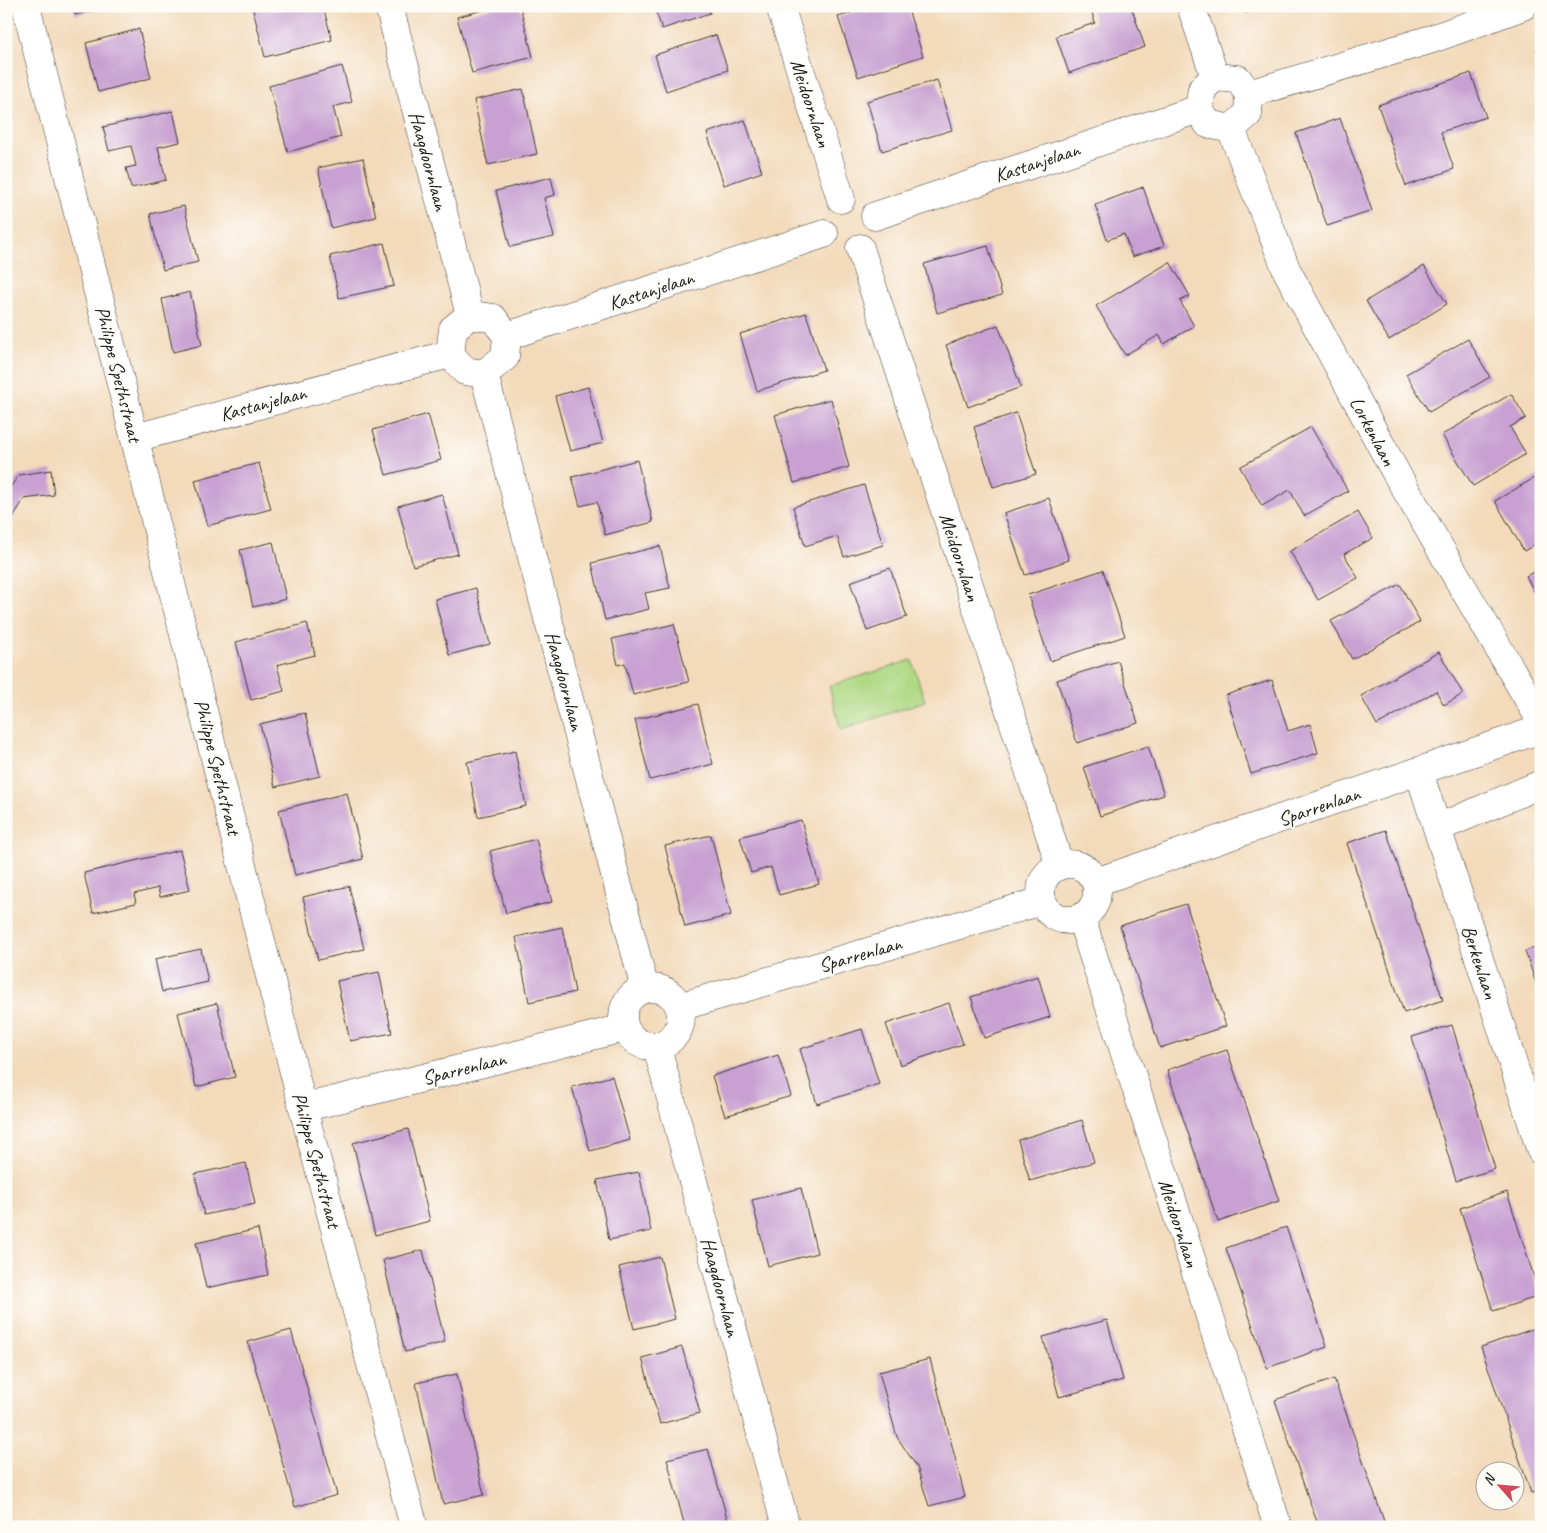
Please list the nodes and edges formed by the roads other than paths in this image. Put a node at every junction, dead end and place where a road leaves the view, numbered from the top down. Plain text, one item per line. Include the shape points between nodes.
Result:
1 (26, 6) edge
2 (389, 6) edge
3 (780, 6) edge
4 (1191, 6) edge
5 (1524, 6) edge
6 (1215, 77) junction
7 (1249, 94) junction
8 (1199, 109) junction
9 (1231, 129) junction
10 (841, 199) junction
11 (876, 216) junction
12 (824, 234) junction
13 (860, 248) junction
14 (470, 315) junction
15 (507, 336) junction
16 (450, 354) junction
17 (484, 374) junction
18 (135, 438) junction
19 (1541, 721) edge
20 (1541, 729) edge
21 (1419, 772) junction
22 (1541, 784) edge
23 (1438, 828) junction
24 (1060, 866) junction
25 (1096, 882) junction
26 (1042, 901) junction
27 (1081, 918) junction
28 (645, 989) junction
29 (679, 1007) junction
30 (624, 1028) junction
31 (657, 1047) junction
32 (303, 1108) junction
33 (1541, 1151) edge
34 (414, 1527) edge
35 (786, 1527) edge
36 (1278, 1527) edge

1 - 18 street, Philippe Spethstraat
2 - 14 street, Haagdoornlaan
3 - 10 street, Meidoornlaan
4 - 6 street
5 - 7 street via 1432,39
6 - 7 street via 1238,79
6 - 8 street via 1202,89
7 - 9 street via 1248,114
8 - 9 street via 1208,124
8 - 11 street, Kastanjelaan
9 - 19 street, Lorkenlaan via 1292,280 1396,473
10 - 11 street via 863,201
10 - 12 street via 826,213
11 - 13 street via 872,237
12 - 13 street via 839,249
12 - 15 street, Kastanjelaan
13 - 24 street, Meidoornlaan
14 - 15 street via 493,318
14 - 16 street via 453,329
15 - 17 street via 505,357
16 - 17 street via 465,371
16 - 18 street, Kastanjelaan
17 - 28 street, Haagdoornlaan
18 - 32 street, Philippe Spethstraat
20 - 21 street, Sparrenlaan
21 - 23 street, Berkenlaan
21 - 25 street, Sparrenlaan
22 - 23 street
23 - 33 street, Berkenlaan
24 - 25 street via 1072,864 1083,867
24 - 26 street via 1044,879 1040,890
25 - 27 street via 1097,900 1091,911
26 - 27 street via 1047,911 1057,918 1066,921
26 - 29 street, Sparrenlaan
27 - 36 street, Meidoornlaan
28 - 29 street via 667,992
28 - 30 street via 626,1002
29 - 31 street via 679,1029 673,1038
30 - 31 street via 638,1043
30 - 32 street, Sparrenlaan
31 - 35 street, Haagdoornlaan
32 - 34 street, Philippe Spethstraat

